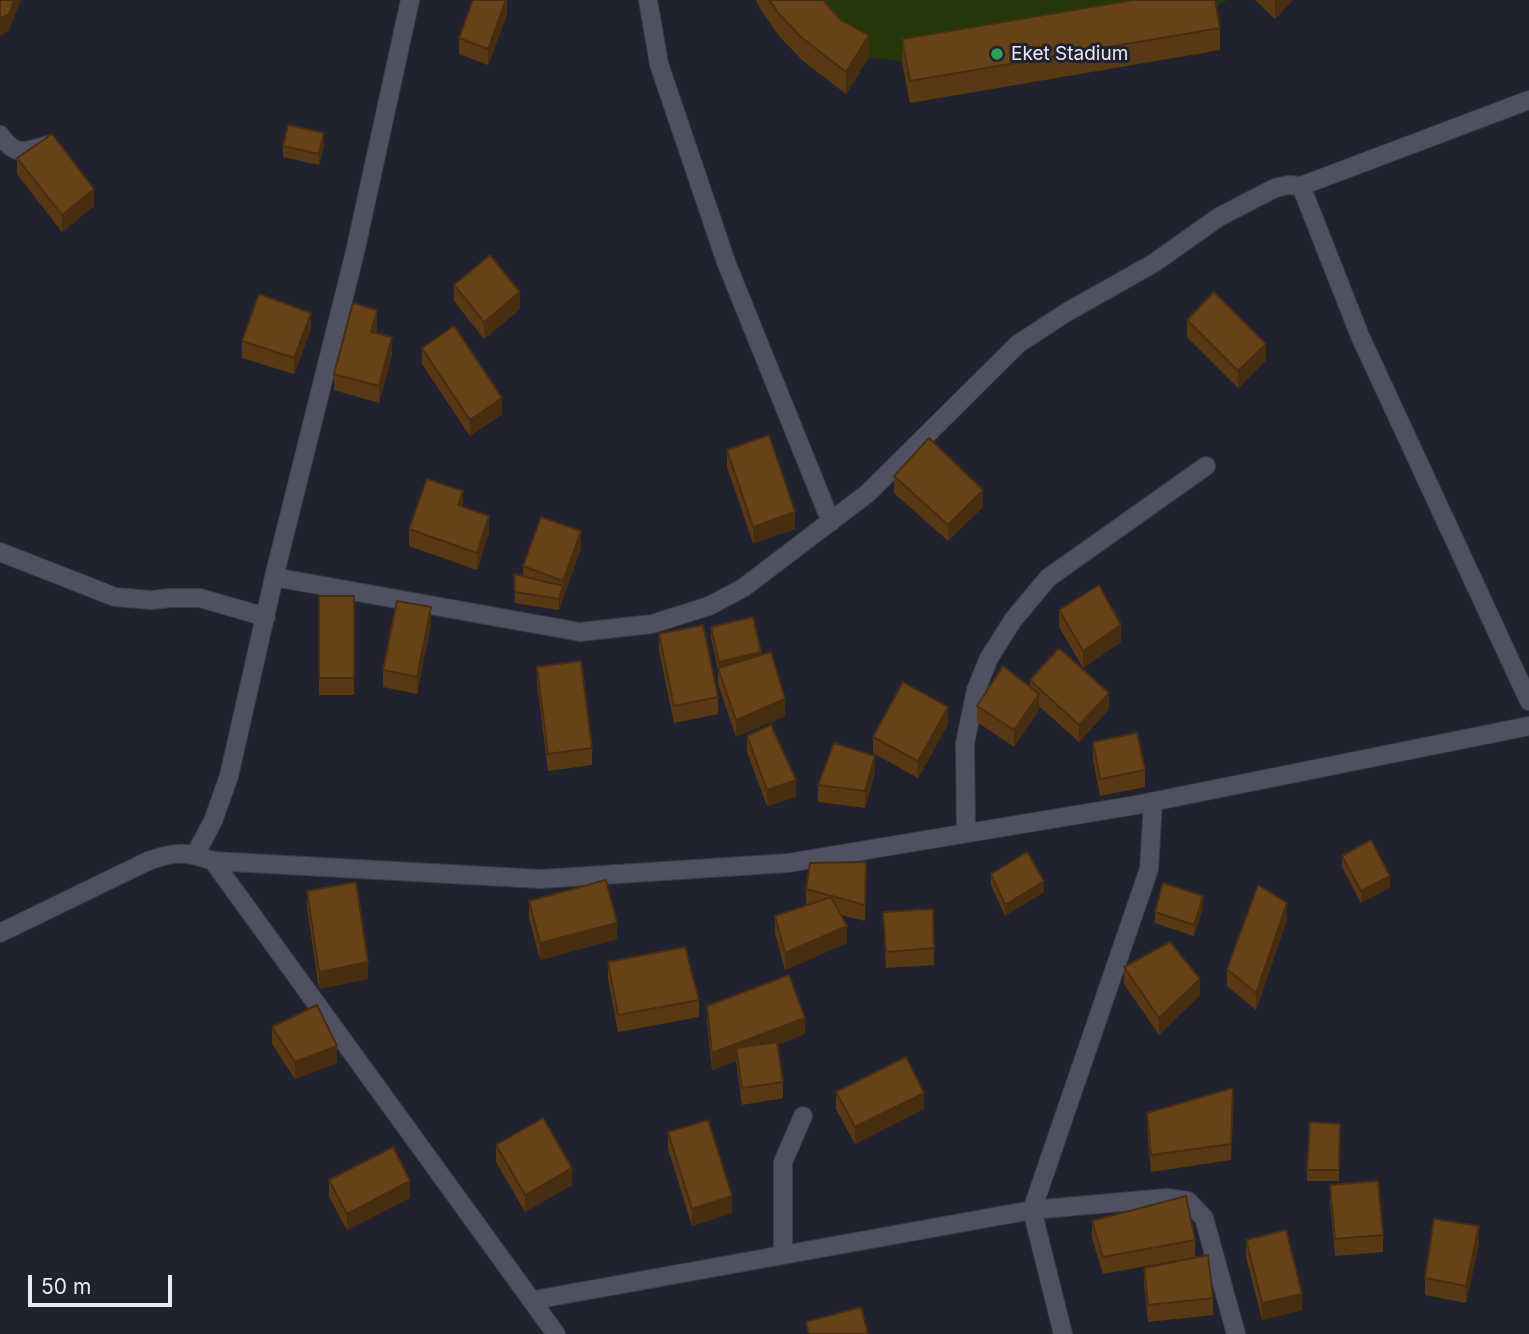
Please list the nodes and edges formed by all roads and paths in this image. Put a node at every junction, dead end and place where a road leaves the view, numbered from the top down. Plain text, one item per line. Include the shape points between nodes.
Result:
1 (410, 0) edge
2 (648, 0) edge
3 (1529, 100) edge
4 (0, 135) edge
5 (54, 143) edge
6 (1301, 186) junction
7 (1206, 466) dead end
8 (831, 522) junction
9 (0, 552) edge
10 (274, 577) junction
11 (266, 617) junction
12 (1529, 701) edge
13 (1529, 726) edge
14 (1153, 802) junction
15 (966, 834) junction
16 (195, 855) junction
17 (213, 861) junction
18 (0, 933) edge
19 (803, 1116) dead end
20 (1032, 1210) junction
21 (783, 1255) junction
22 (534, 1300) junction
23 (556, 1334) edge
24 (1063, 1334) edge
25 (1236, 1334) edge

1 - 10 street via 355,253
2 - 8 street via 659,64 726,262
3 - 6 street
4 - 5 street via 22,152
6 - 8 street via 1275,188 1219,217 1154,263 1017,344 869,493
6 - 12 street via 1360,336
7 - 15 street via 1048,578 1013,620 989,658 973,703 965,743
8 - 10 street via 743,588 709,606 652,624 580,632
9 - 11 street via 115,597 200,598
10 - 11 street
11 - 16 street via 229,776
13 - 14 street
14 - 15 street
14 - 20 street via 1149,869
15 - 17 street via 788,863 541,878
16 - 17 street
16 - 18 street via 169,853 146,862
17 - 22 street
19 - 21 street via 783,1162
20 - 21 street
20 - 24 street
20 - 25 street via 1166,1198 1188,1201 1204,1218
21 - 22 street
22 - 23 street

